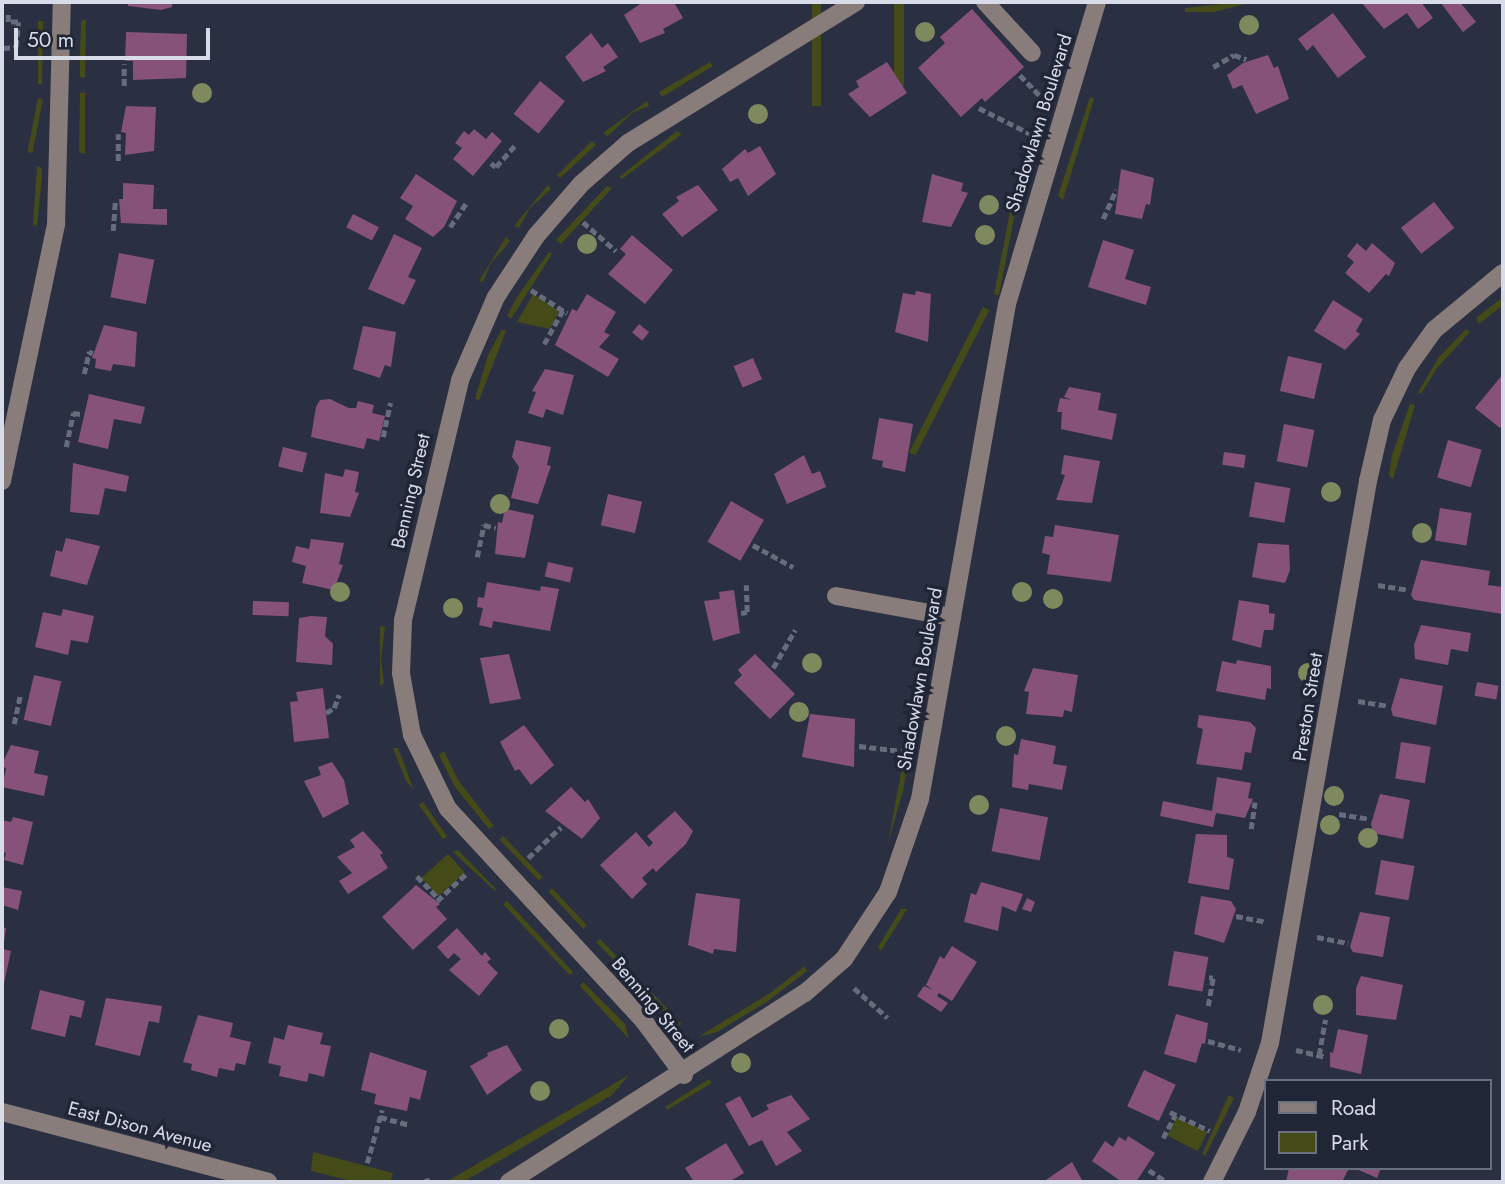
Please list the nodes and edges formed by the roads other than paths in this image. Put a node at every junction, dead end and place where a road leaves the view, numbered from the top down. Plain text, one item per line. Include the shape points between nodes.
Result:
1 (62, 2) edge
2 (856, 2) edge
3 (985, 2) edge
4 (1097, 2) edge
5 (1032, 53) dead end
6 (1503, 273) edge
7 (2, 481) edge
8 (836, 596) dead end
9 (952, 617) junction
10 (684, 1075) junction
11 (2, 1112) edge
12 (268, 1182) edge
13 (509, 1182) edge
14 (1212, 1182) edge

1 - 7 street via 56,224
2 - 10 street, Benning Street via 628,143 569,195 536,236 496,297 460,380 403,620 400,663 407,711 421,760 448,808 643,1020
3 - 5 street
4 - 9 street, Shadowlawn Boulevard via 1007,304
6 - 14 street, Preston Street via 1434,330 1407,368 1382,420 1270,1043 1247,1112
8 - 9 street
9 - 10 street, Shadowlawn Boulevard via 916,817 895,877 874,918 844,959 805,993
10 - 13 street, Shadowlawn Boulevard
11 - 12 street, East Dison Avenue

